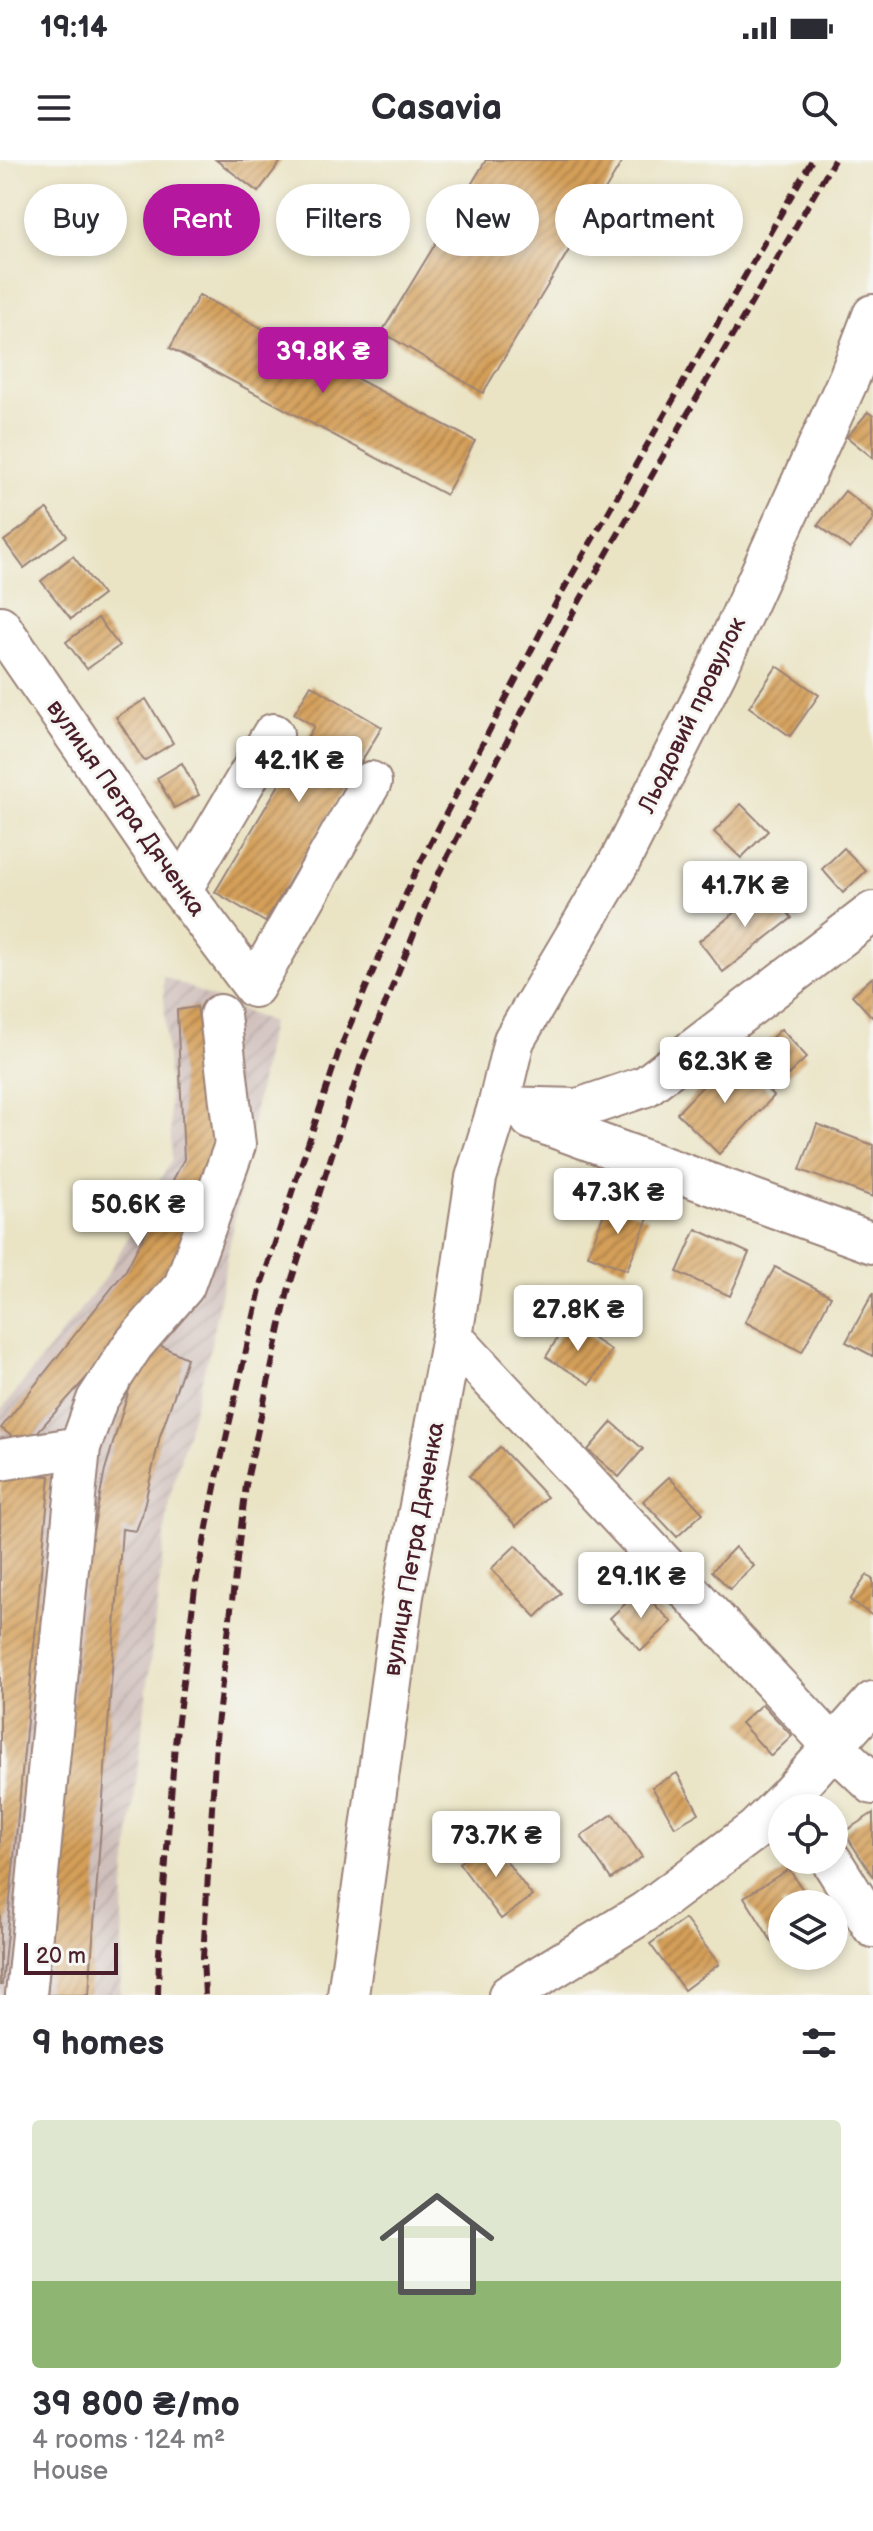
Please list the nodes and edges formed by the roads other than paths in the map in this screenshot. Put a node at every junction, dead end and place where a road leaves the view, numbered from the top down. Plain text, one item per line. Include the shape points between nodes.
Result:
1 (873, 315) edge
2 (0, 626) edge
3 (273, 734) dead end
4 (371, 782) dead end
5 (181, 890) junction
6 (873, 912) edge
7 (220, 1015) dead end
8 (498, 1107) junction
9 (873, 1243) edge
10 (452, 1337) junction
11 (80, 1447) junction
12 (0, 1460) edge
13 (873, 1702) edge
14 (834, 1747) junction
15 (873, 1784) edge
16 (800, 1794) edge
17 (768, 1820) edge
18 (840, 1874) edge
19 (873, 1927) edge
20 (26, 1995) edge
21 (348, 1995) edge
22 (509, 1995) edge

1 - 8 street, Льодовий провулок via 716,672 621,859 514,1040
2 - 5 street, вулиця Петра Дяченка
3 - 5 street
4 - 5 street, вулиця Петра Дяченка via 254,987
6 - 8 street via 646,1086 578,1109
7 - 11 street via 235,1145 184,1286 133,1345 97,1400
8 - 9 street
8 - 10 street, вулиця Петра Дяченка via 476,1178
10 - 14 street
10 - 21 street, вулиця Петра Дяченка via 403,1596
11 - 12 street
11 - 20 street
13 - 14 street
14 - 15 street
14 - 16 street
17 - 22 street via 645,1912
18 - 19 street

